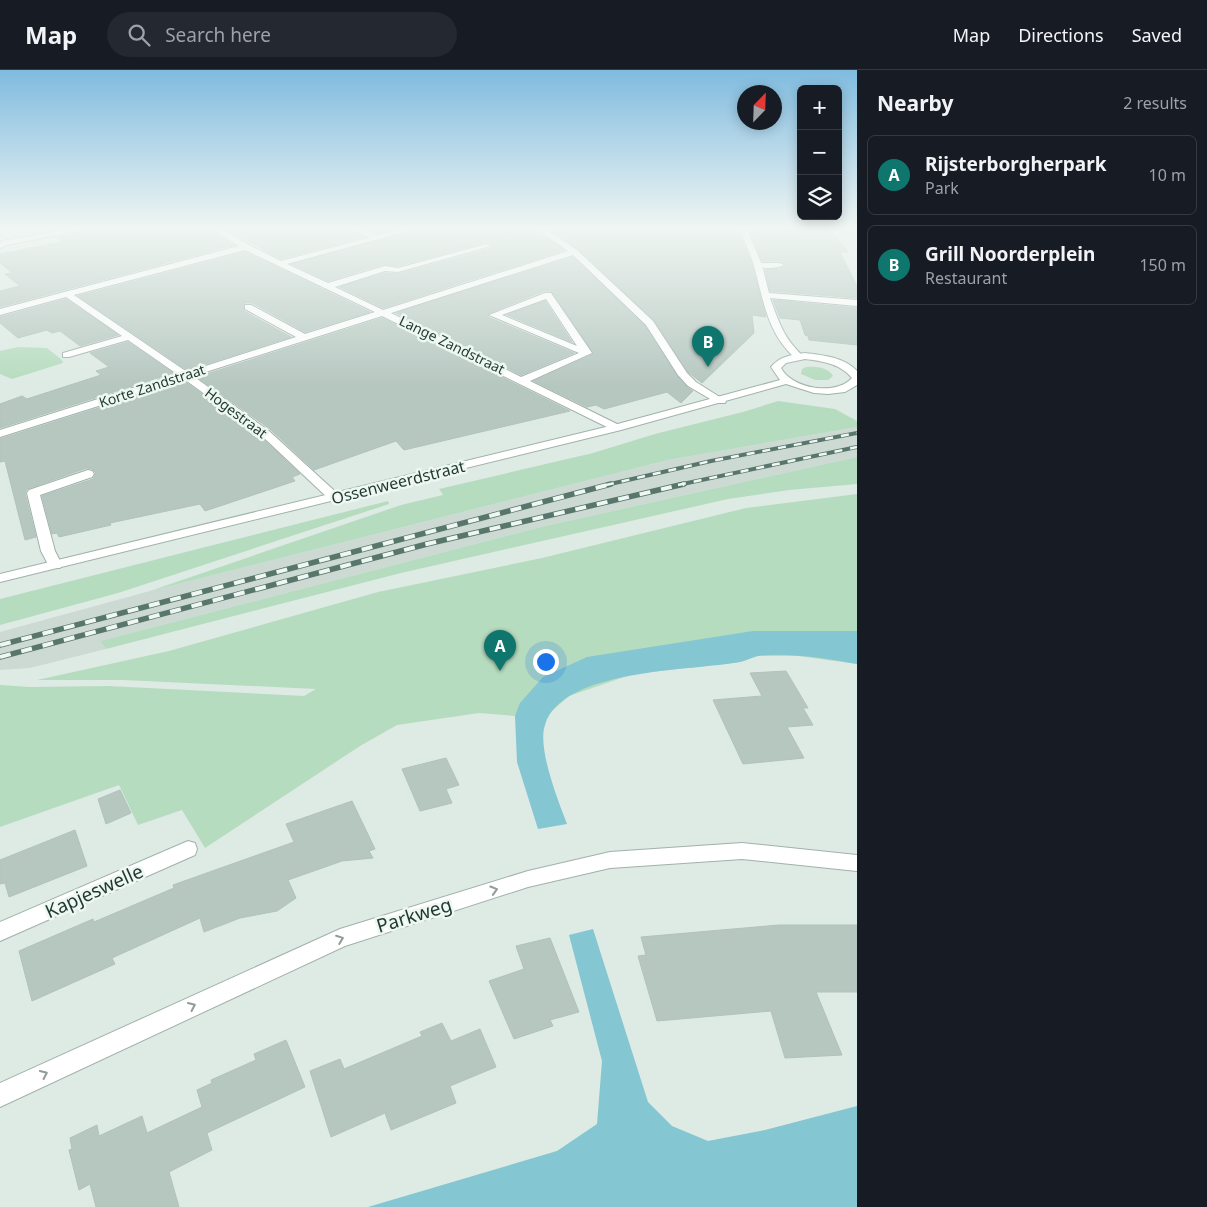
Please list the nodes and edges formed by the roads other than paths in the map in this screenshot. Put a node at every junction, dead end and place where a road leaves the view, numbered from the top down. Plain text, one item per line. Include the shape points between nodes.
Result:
1 (120, 280) edge
2 (316, 280) edge
3 (347, 280) edge
4 (485, 280) edge
5 (604, 280) edge
6 (762, 280) edge
7 (328, 286) junction
8 (67, 294) junction
9 (765, 295) junction
10 (857, 303) edge
11 (248, 307) dead end
12 (0, 312) edge
13 (384, 312) junction
14 (130, 338) junction
15 (305, 338) junction
16 (587, 353) junction
17 (66, 355) dead end
18 (799, 357) junction
19 (852, 367) edge
20 (185, 375) junction
21 (857, 379) edge
22 (522, 380) junction
23 (788, 381) junction
24 (721, 401) junction
25 (617, 428) junction
26 (0, 434) edge
27 (88, 474) dead end
28 (335, 498) junction
29 (54, 565) junction
30 (2, 578) edge
31 (188, 849) dead end
32 (857, 863) edge
33 (0, 932) edge
34 (0, 1095) edge

1 - 8 street
2 - 7 street, Lange Zandstraat
3 - 7 street
4 - 13 street, Korte Zandstraat
5 - 24 street via 650,323 683,375
6 - 9 street
7 - 13 street, Lange Zandstraat
8 - 12 street
8 - 14 street, Hogestraat
9 - 10 street
9 - 18 street via 781,338
11 - 15 street
13 - 15 street, Korte Zandstraat
13 - 22 street, Lange Zandstraat
14 - 17 street
14 - 20 street, Hogestraat
15 - 20 street, Korte Zandstraat
16 - 16 street via 502,318 494,315 548,295
16 - 22 street, Lange Zandstraat
18 - 19 street via 824,359
18 - 23 street via 786,359 776,367 778,374
19 - 21 street
20 - 26 street, Korte Zandstraat
20 - 28 street, Hogestraat via 265,433
21 - 23 street via 846,392 814,390
22 - 25 street, Lange Zandstraat
23 - 24 street, Ossenweerdstraat
24 - 25 street, Ossenweerdstraat
25 - 28 street, Ossenweerdstraat
27 - 29 street via 33,493
28 - 29 street, Ossenweerdstraat
29 - 30 street, Ossenweerdstraat
31 - 33 street, Kapjeswelle
34 -> 32 street, Parkweg via 340,938 528,879 610,860 742,851

